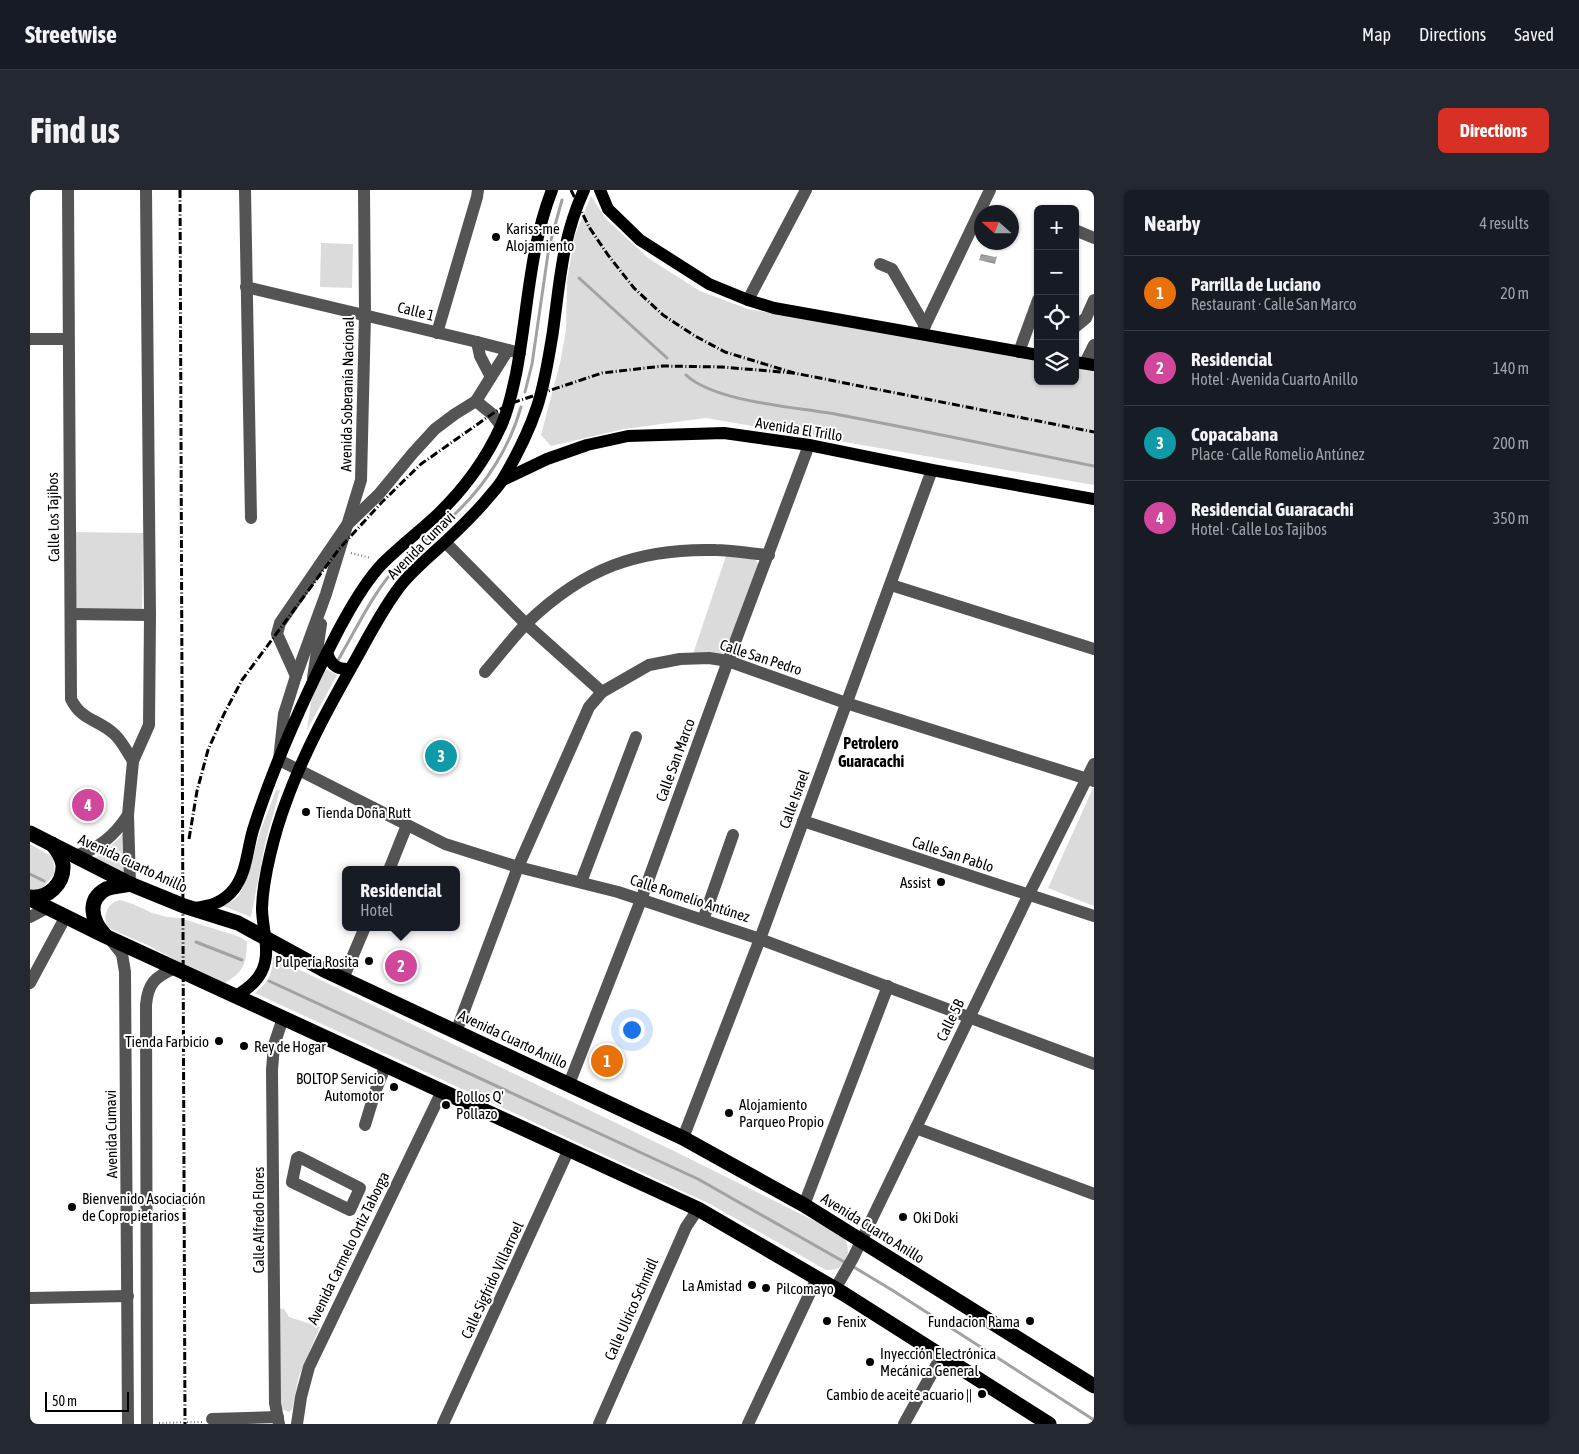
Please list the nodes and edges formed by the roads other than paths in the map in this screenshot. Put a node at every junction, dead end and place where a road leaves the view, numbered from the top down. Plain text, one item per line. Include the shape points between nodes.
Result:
1 (68, 190) edge
2 (146, 190) edge
3 (245, 190) edge
4 (364, 190) edge
5 (478, 190) edge
6 (552, 190) edge
7 (584, 190) edge
8 (600, 190) edge
9 (806, 190) edge
10 (990, 190) edge
11 (1079, 232) edge
12 (1094, 238) edge
13 (880, 264) dead end
14 (246, 287) junction
15 (748, 300) junction
16 (1094, 300) edge
17 (365, 315) junction
18 (1079, 324) edge
19 (1034, 325) edge
20 (923, 330) junction
21 (437, 333) junction
22 (30, 339) edge
23 (68, 339) junction
24 (477, 342) junction
25 (1094, 345) edge
26 (514, 352) junction
27 (1019, 352) junction
28 (1034, 354) edge
29 (1085, 363) edge
30 (492, 377) junction
31 (476, 401) junction
32 (501, 426) junction
33 (809, 445) junction
34 (932, 470) junction
35 (503, 480) junction
36 (1094, 499) edge
37 (251, 518) dead end
38 (347, 525) junction
39 (445, 542) junction
40 (768, 555) junction
41 (891, 585) junction
42 (326, 594) junction
43 (71, 614) junction
44 (150, 615) junction
45 (526, 624) junction
46 (1094, 649) edge
47 (327, 653) junction
48 (728, 661) junction
49 (350, 669) junction
50 (485, 672) dead end
51 (296, 676) junction
52 (311, 685) junction
53 (602, 692) junction
54 (846, 703) junction
55 (636, 737) dead end
56 (280, 760) junction
57 (133, 761) junction
58 (1094, 764) edge
59 (299, 769) junction
60 (1090, 780) edge
61 (128, 815) junction
62 (803, 821) junction
63 (407, 825) junction
64 (30, 833) edge
65 (734, 835) dead end
66 (52, 844) junction
67 (74, 856) junction
68 (391, 866) edge
69 (518, 867) junction
70 (581, 882) junction
71 (130, 884) junction
72 (1028, 896) junction
73 (30, 898) edge
74 (641, 900) junction
75 (47, 908) junction
76 (194, 908) junction
77 (66, 916) junction
78 (1094, 916) edge
79 (30, 917) edge
80 (702, 920) junction
81 (363, 931) edge
82 (108, 937) junction
83 (264, 937) junction
84 (760, 938) junction
85 (175, 968) junction
86 (343, 979) junction
87 (30, 983) edge
88 (888, 986) junction
89 (236, 996) junction
90 (969, 1016) junction
91 (283, 1018) junction
92 (456, 1032) junction
93 (1094, 1064) edge
94 (386, 1065) junction
95 (569, 1084) junction
96 (148, 1091) junction
97 (442, 1091) junction
98 (126, 1092) junction
99 (365, 1125) dead end
100 (916, 1128) junction
101 (682, 1138) junction
102 (569, 1149) junction
103 (274, 1160) junction
104 (294, 1169) junction
105 (1094, 1194) edge
106 (804, 1205) junction
107 (698, 1209) junction
108 (862, 1241) junction
109 (817, 1278) junction
110 (835, 1289) junction
111 (128, 1296) junction
112 (30, 1298) edge
113 (128, 1352) junction
114 (146, 1352) junction
115 (942, 1355) junction
116 (1094, 1386) edge
117 (278, 1420) edge
118 (206, 1421) edge
119 (156, 1423) edge
120 (128, 1424) edge
121 (297, 1424) edge
122 (443, 1424) edge
123 (599, 1424) edge
124 (748, 1424) edge
125 (904, 1424) edge
126 (1049, 1424) edge

1 - 23 street, Calle Los Tajibos
2 - 44 street
3 - 14 street
4 - 17 street, Avenida Soberanía Nacional
5 - 21 street
6 - 26 main road, Avenida Cumavi via 538,232
7 - 35 main road, Avenida Cumavi via 565,244 553,330 537,406
8 - 15 main road via 608,210 640,240 709,284
9 - 15 street
10 - 20 street
11 - 12 street
13 - 20 street via 892,270
14 - 17 street, Calle 1
14 - 37 street
15 - 20 main road via 774,308
16 - 18 street via 1086,318
17 - 21 street, Calle 1
17 - 38 street, Avenida Soberanía Nacional via 361,480
19 - 27 street
20 - 27 main road
21 - 24 street, Calle 1
22 - 23 street
23 - 43 street, Calle Los Tajibos
24 - 26 street, Calle 1
24 - 30 street via 480,356
25 - 29 street
26 - 30 street
26 - 32 main road, Avenida Cumavi via 509,404
27 - 28 main road
30 - 31 street
31 - 32 street
31 - 38 street via 435,429 379,494
32 - 47 main road, Avenida Cumavi via 466,484 385,562 363,590
33 - 34 main road, Avenida El Trillo
33 - 35 main road, Avenida El Trillo via 724,433 628,436 587,445
33 - 40 street, Calle San Marco
34 - 36 main road, Avenida El Trillo
34 - 41 street, Calle Israel
35 - 39 main road, Avenida Cumavi
38 - 42 street, Avenida Soberanía Nacional
38 - 51 street via 280,622 277,634
39 - 45 street
39 - 49 main road, Avenida Cumavi via 401,585
40 - 45 street via 716,550 652,554 621,562 568,588
40 - 48 street, Calle San Marco
41 - 46 street
41 - 54 street, Calle Israel
42 - 51 street, Avenida Soberanía Nacional
42 - 52 street, Avenida Soberanía Nacional
43 - 44 street
43 - 57 street, Calle Los Tajibos via 71,699 82,715 114,733
44 - 57 street via 149,725
45 - 50 street
45 - 53 street
47 - 49 main road via 335,666 342,670
47 - 52 main road, Avenida Cumavi
48 - 53 street, Calle San Pedro via 680,659 649,665
48 - 54 street, Calle San Pedro
48 - 74 street, Calle San Marco
49 - 59 main road, Avenida Cumavi
51 - 56 street, Avenida Soberanía Nacional via 284,714
52 - 56 main road, Avenida Cumavi
53 - 69 street, Calle San Pedro via 589,707
54 - 60 street, Calle San Pedro
54 - 62 street, Calle Israel
55 - 70 street
56 - 59 street, Calle Romelio Antúnez
56 - 76 main road, Avenida Cumavi via 235,888 222,901
57 - 61 street
58 - 60 street, Calle 5B
59 - 63 street, Calle Romelio Antúnez
59 - 83 main road, Avenida Cumavi via 283,808 265,882 262,907
60 - 72 street, Calle 5B
61 - 67 street via 108,839 92,850
61 - 71 street
62 - 72 street, Calle San Pablo
62 - 84 street, Calle Israel
63 - 68 street
63 - 69 street, Calle Romelio Antúnez via 445,844
64 - 66 highway, Avenida Cuarto Anillo
65 - 80 street
66 - 67 highway, Avenida Cuarto Anillo
66 - 73 highway via 63,866 59,882 42,896
67 - 71 highway, Avenida Cuarto Anillo
69 - 70 street, Calle Romelio Antúnez
69 - 92 street, Calle San Pedro
70 - 74 street, Calle Romelio Antúnez
71 - 76 highway, Avenida Cuarto Anillo
71 - 82 highway via 105,890 94,901 93,919
72 - 78 street, Calle San Pablo
72 - 90 street, Calle 5B
73 - 75 highway
74 - 80 street, Calle Romelio Antúnez
74 - 95 street, Calle San Marco
75 - 77 highway
75 - 79 street
76 - 83 highway, Avenida Cuarto Anillo via 238,923
77 - 82 highway
77 - 87 street
80 - 84 street, Calle Romelio Antúnez
81 - 86 street
82 - 85 highway
82 - 98 street, Avenida Cumavi via 122,954 125,972
83 - 86 highway, Avenida Cuarto Anillo
83 - 89 main road, Avenida Cumavi via 266,954 262,970 252,984
84 - 88 street, Calle Romelio Antúnez
84 - 101 street, Calle Israel
85 - 89 highway
85 - 96 street via 157,977 148,992
86 - 92 highway, Avenida Cuarto Anillo
88 - 90 street, Calle Romelio Antúnez
88 - 106 street
89 - 91 highway
90 - 93 street, Calle Romelio Antúnez
90 - 100 street, Calle 5B
91 - 94 highway
91 - 103 street, Calle Alfredo Flores via 273,1058
92 - 95 highway, Avenida Cuarto Anillo
94 - 97 highway
94 - 99 street
95 - 101 highway, Avenida Cuarto Anillo
96 - 98 street via 137,1084
96 - 114 street
97 - 102 highway
97 - 121 street, Avenida Carmelo Ortiz Taborga via 309,1367
98 - 111 street, Avenida Cumavi
100 - 105 street
100 - 108 street, Calle 5B
101 - 106 highway, Avenida Cuarto Anillo
102 - 107 highway
102 - 122 street, Calle Sigfrido Villarroel
103 - 104 street
103 - 117 street, Calle Alfredo Flores via 275,1403
104 - 104 street via 293,1182 351,1209 359,1187 299,1158
106 - 108 highway, Avenida Cuarto Anillo
107 - 109 highway
107 - 123 street, Calle Ulrico Schmidl via 686,1227
108 - 110 street, Calle 5B
108 - 116 highway, Avenida Cuarto Anillo
109 - 110 highway
109 - 124 street
110 - 115 highway
111 - 112 street
111 - 113 street, Avenida Cumavi
113 - 114 street via 137,1359
113 - 120 street, Avenida Cumavi
114 - 119 street
115 - 125 street
115 - 126 highway
117 - 118 street

